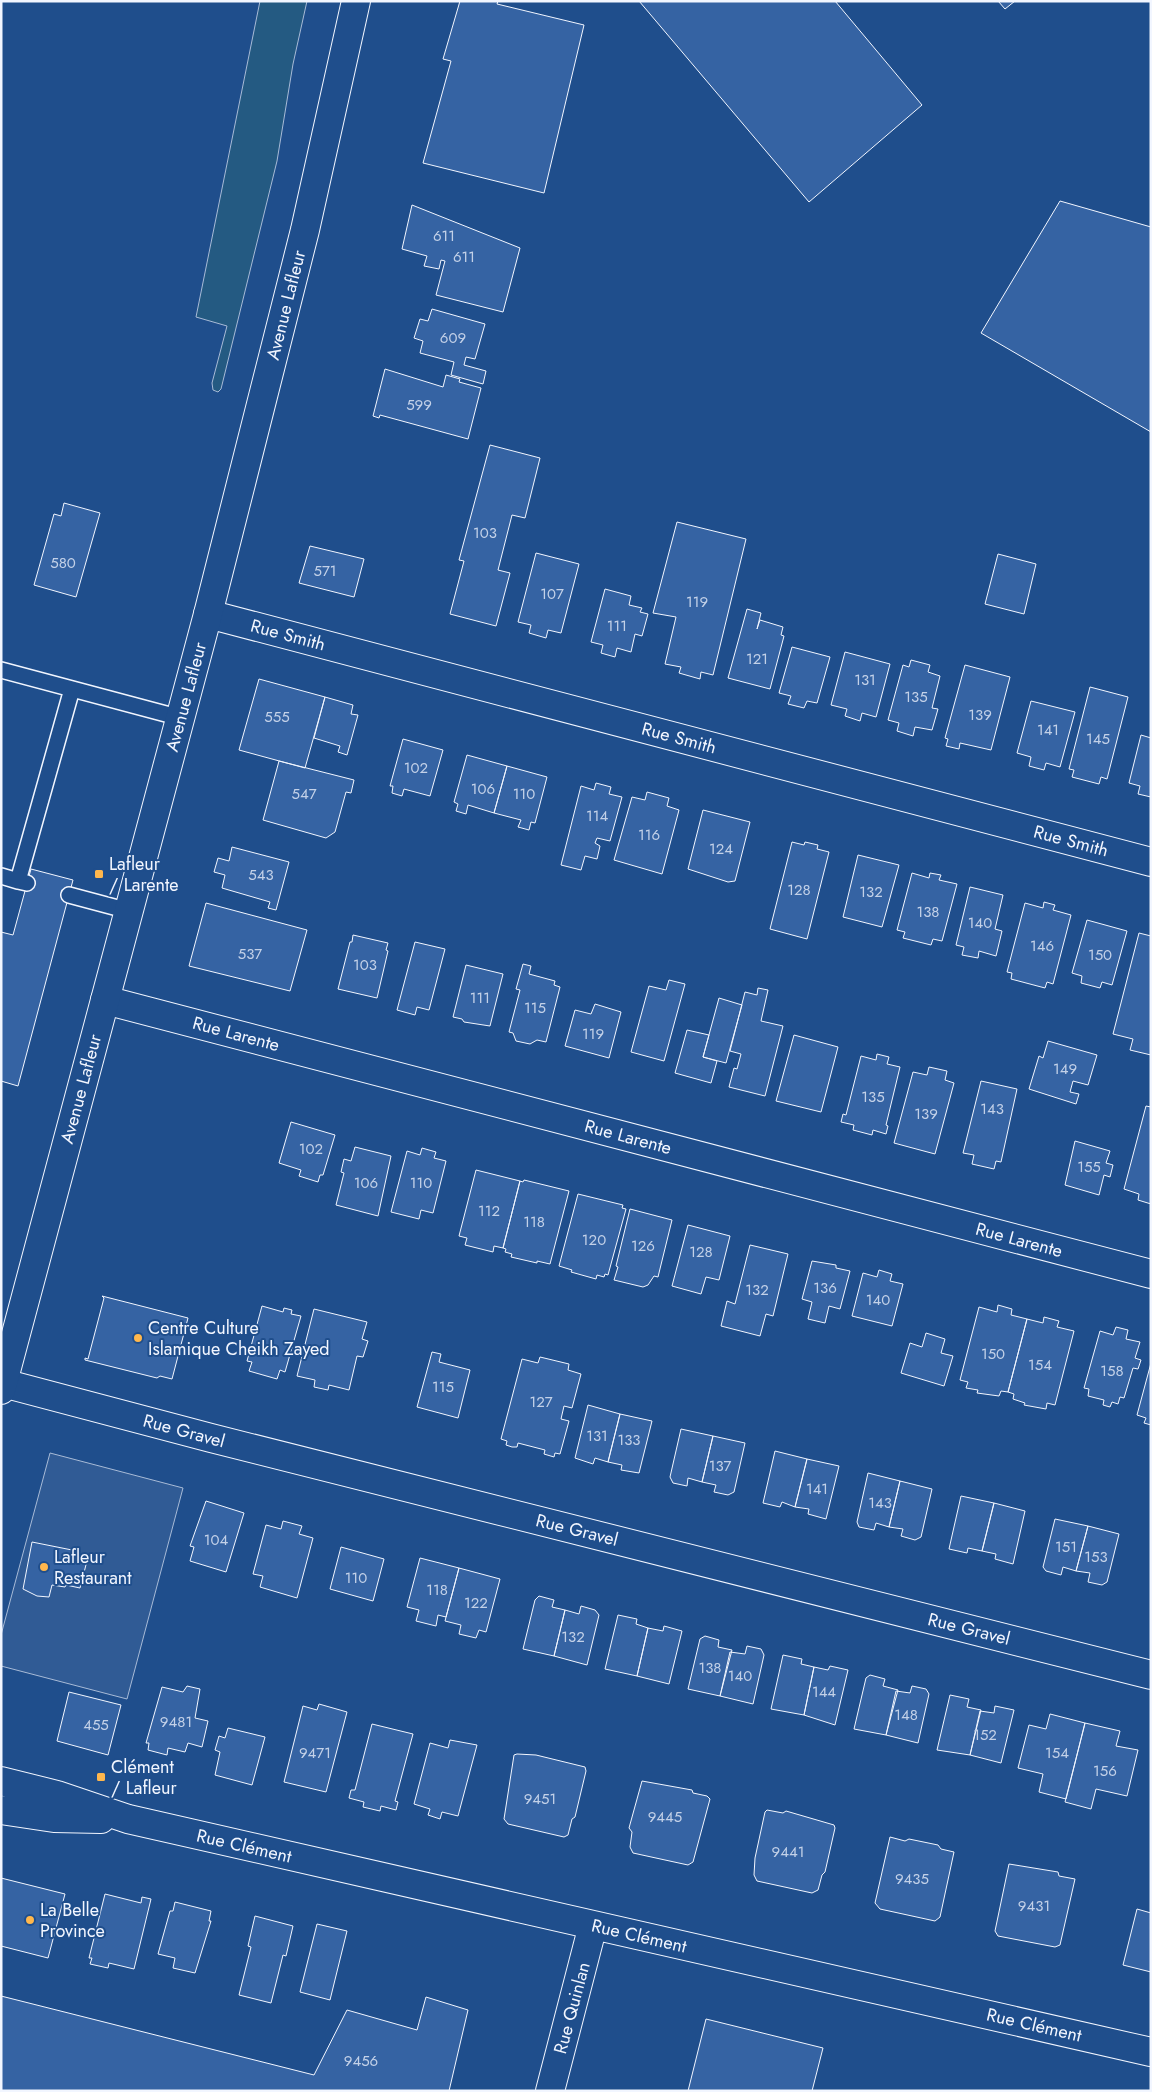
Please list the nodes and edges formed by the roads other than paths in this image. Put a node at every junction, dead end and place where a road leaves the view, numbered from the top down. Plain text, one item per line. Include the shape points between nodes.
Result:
1 (356, 1) edge
2 (208, 614) junction
3 (1, 670) edge
4 (72, 689) junction
5 (181, 718) junction
6 (1151, 862) edge
7 (1, 876) edge
8 (69, 895) dead end
9 (129, 911) junction
10 (105, 1000) junction
11 (1151, 1274) edge
12 (2, 1387) edge
13 (1151, 1675) edge
14 (1, 1782) edge
15 (1, 1810) edge
16 (128, 1819) junction
17 (593, 1925) junction
18 (1151, 2052) edge
19 (550, 2091) edge

1 - 2 street, Avenue Lafleur via 305,230
2 - 5 street, Avenue Lafleur
2 - 6 street, Rue Smith
3 - 4 lane
4 - 5 lane
4 - 7 lane via 22,882
5 - 9 street, Avenue Lafleur
8 - 9 lane
9 - 10 street, Avenue Lafleur
10 - 11 street, Rue Larente
10 - 12 street, Avenue Lafleur
12 - 13 street, Rue Gravel
14 - 16 street, Rue Clément via 57,1795
15 - 16 street, Rue Clément via 54,1818
16 - 17 street, Rue Clément
17 - 18 street, Rue Clément
17 - 19 street, Rue Quinlan

